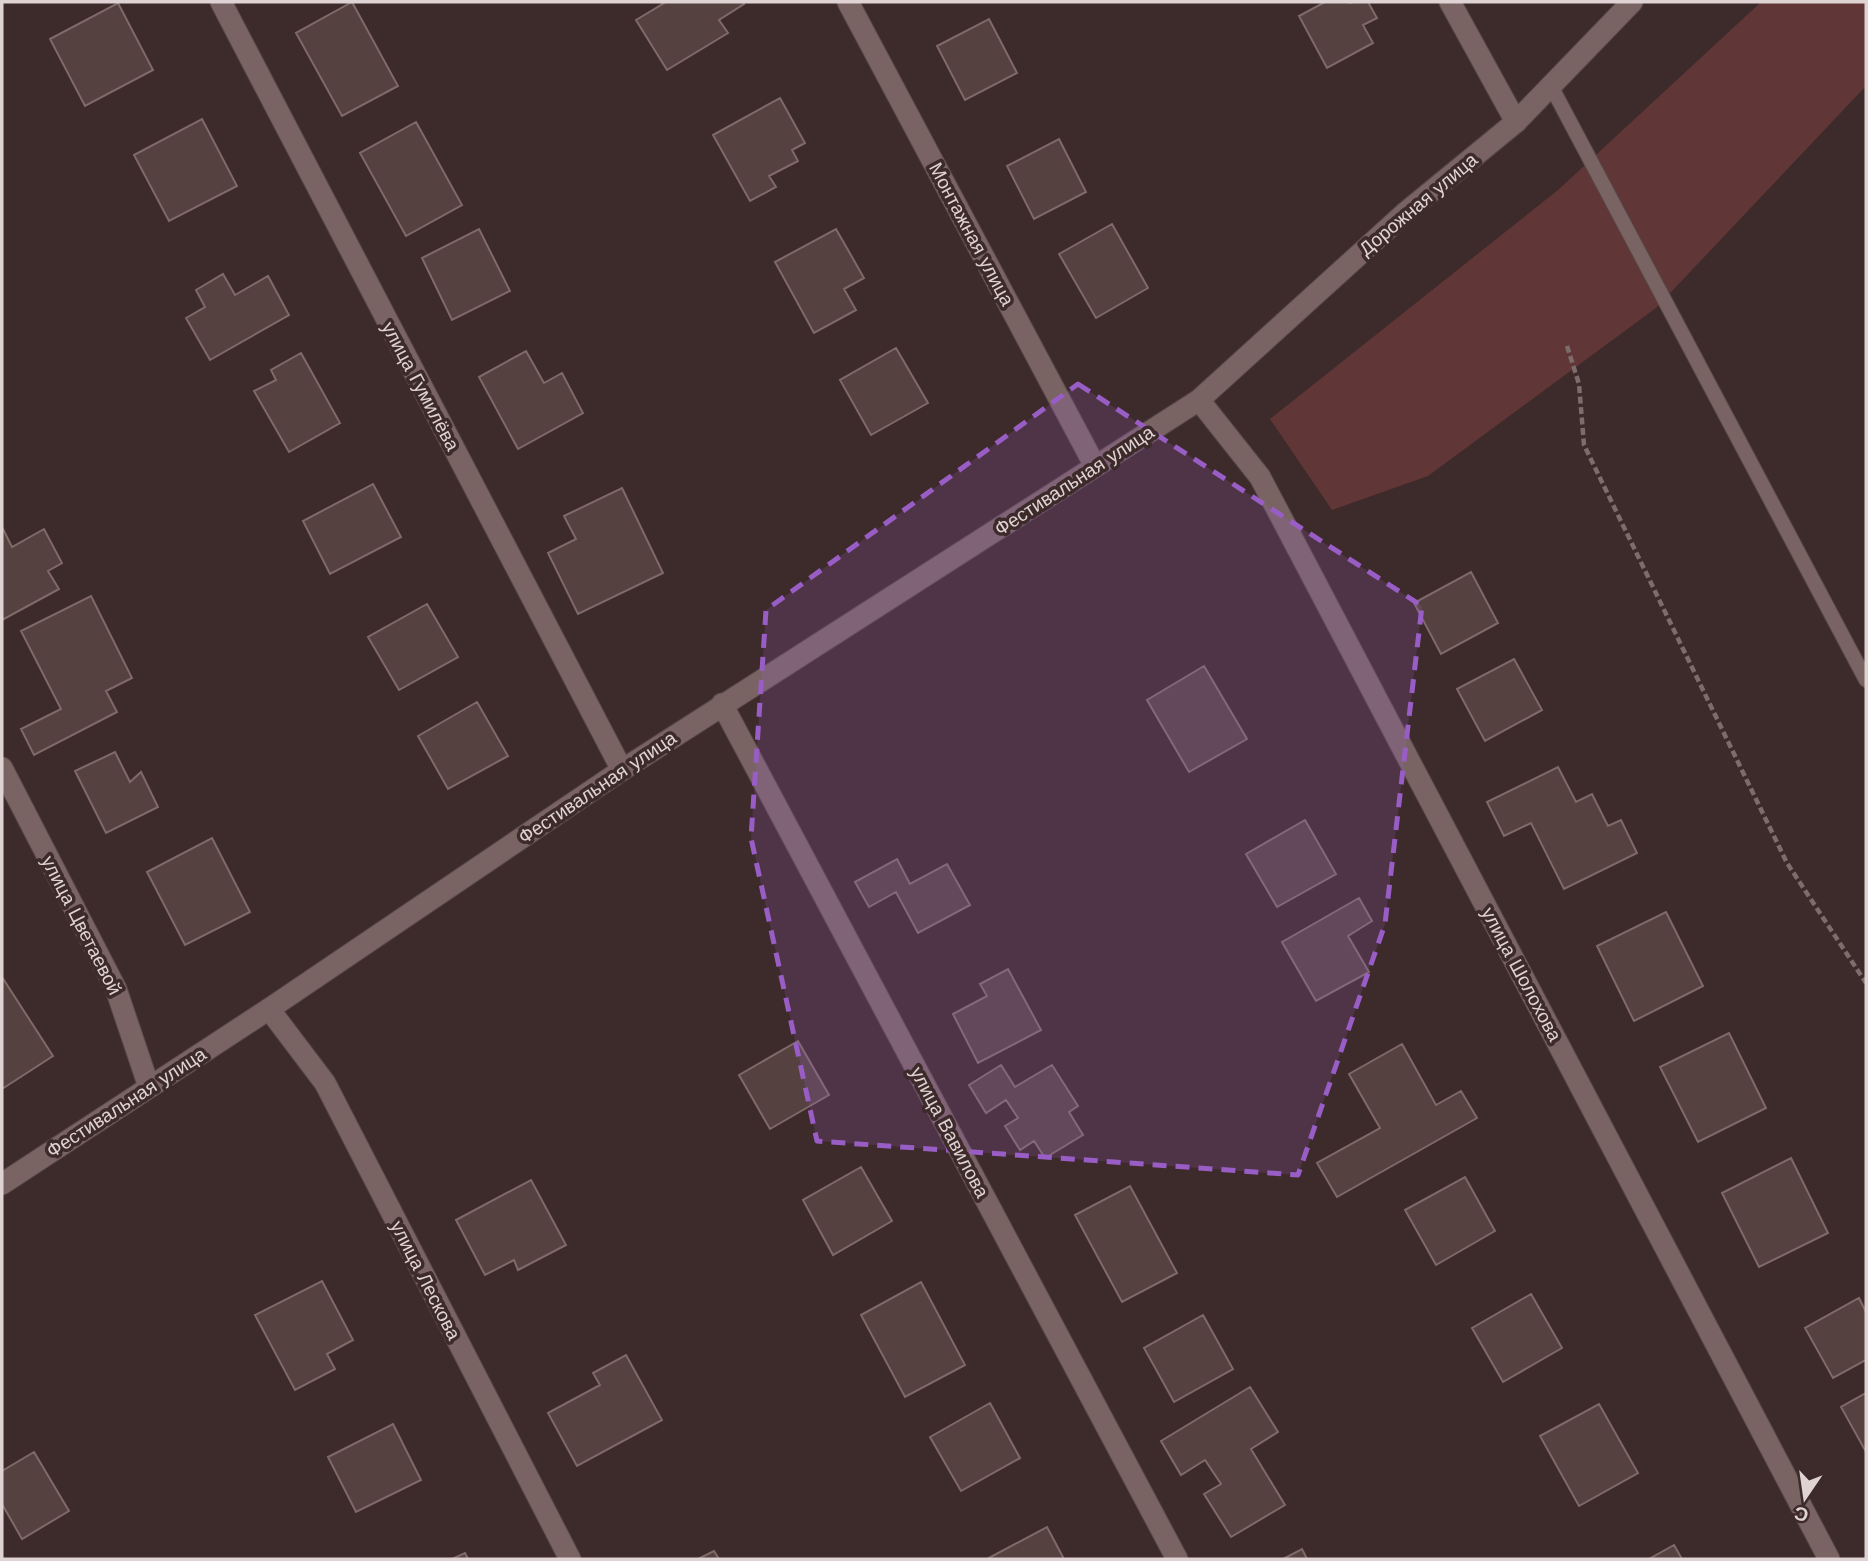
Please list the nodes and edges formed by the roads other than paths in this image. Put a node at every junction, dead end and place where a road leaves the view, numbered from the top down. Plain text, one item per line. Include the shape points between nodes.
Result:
1 (221, 2) edge
2 (848, 2) edge
3 (1450, 2) edge
4 (1632, 2) edge
5 (1551, 86) junction
6 (1516, 122) junction
7 (1199, 400) junction
8 (1096, 466) junction
9 (1866, 680) edge
10 (722, 704) junction
11 (2, 768) edge
12 (621, 770) junction
13 (269, 1009) junction
14 (149, 1087) junction
15 (2, 1184) edge
16 (570, 1559) edge
17 (1177, 1559) edge
18 (1829, 1559) edge

1 - 12 street, улица Гумилёва
2 - 8 street, Монтажная улица
3 - 6 street
4 - 5 street, Дорожная улица
5 - 6 street, Дорожная улица
5 - 9 lane
6 - 7 street, Дорожная улица via 1405,213
7 - 8 street, Фестивальная улица
7 - 18 street, улица Шолохова via 1260,477
8 - 10 street, Фестивальная улица
10 - 12 street, Фестивальная улица
10 - 17 street, улица Вавилова
11 - 14 street, улица Цветаевой via 116,989
12 - 13 street, Фестивальная улица
13 - 14 street, Фестивальная улица
13 - 16 street, улица Лескова via 325,1083
14 - 15 street, Фестивальная улица

